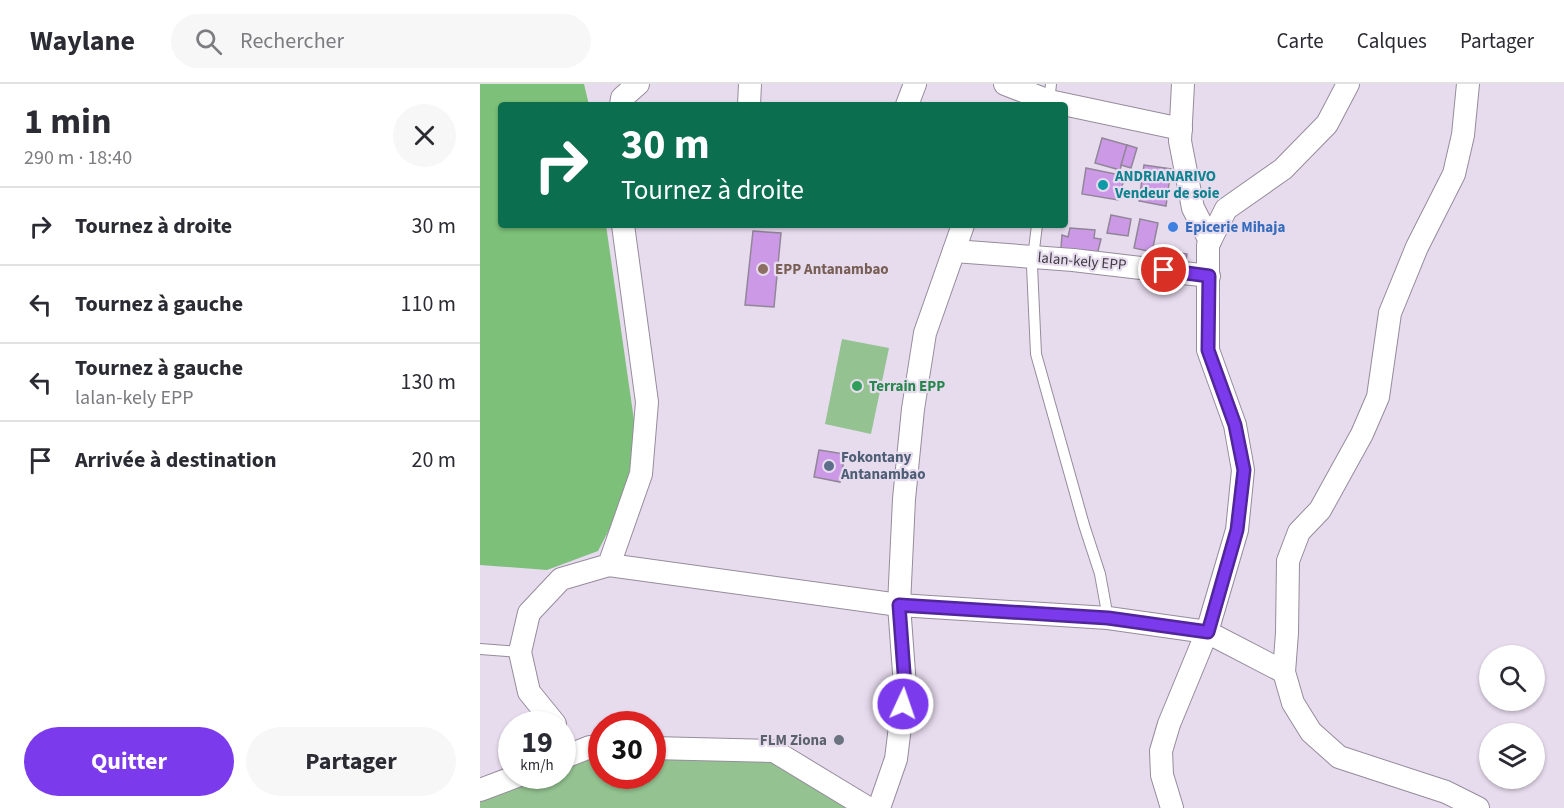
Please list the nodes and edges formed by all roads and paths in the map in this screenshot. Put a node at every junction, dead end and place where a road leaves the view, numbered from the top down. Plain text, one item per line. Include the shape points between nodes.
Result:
1 (638, 84) edge
2 (750, 84) edge
3 (915, 84) edge
4 (1005, 84) edge
5 (1184, 84) edge
6 (1348, 84) edge
7 (1468, 84) edge
8 (1050, 97) edge
9 (621, 102) edge
10 (749, 102) edge
11 (908, 102) edge
12 (1181, 129) junction
13 (623, 228) edge
14 (962, 228) edge
15 (1037, 228) edge
16 (1210, 241) junction
17 (954, 251) junction
18 (1209, 276) junction
19 (609, 566) junction
20 (899, 605) junction
21 (1108, 618) junction
22 (1208, 632) junction
23 (480, 649) edge
24 (520, 652) junction
25 (1284, 672) junction
26 (544, 711) edge
27 (666, 748) edge
28 (498, 783) edge
29 (480, 790) edge
30 (868, 808) edge
31 (879, 808) edge
32 (1172, 808) edge
33 (1478, 808) edge

1 - 9 street
2 - 10 street
3 - 11 street
4 - 8 street
5 - 12 street
6 - 16 street via 1327,124 1283,169 1226,209
7 - 25 street via 1454,174 1416,247 1390,313 1378,397 1320,510 1299,532 1288,561
8 - 12 street
12 - 16 street via 1193,208
13 - 19 street via 647,402 641,474
14 - 17 street
15 - 21 lane via 1032,266 1036,354 1100,574
16 - 18 street
17 - 18 street, lalan-kely EPP
17 - 20 street via 925,333 904,500
18 - 22 street via 1208,350 1235,425 1244,470 1237,530
19 - 20 street
19 - 24 street via 561,579 529,613
20 - 21 street
20 - 31 street via 905,686 896,759
21 - 22 street
22 - 25 street
22 - 32 street via 1161,752 1162,775
23 - 24 lane
24 - 26 street via 529,692
25 - 33 street via 1293,704 1311,732 1339,757 1446,792
27 - 30 street via 774,751
28 - 29 street

